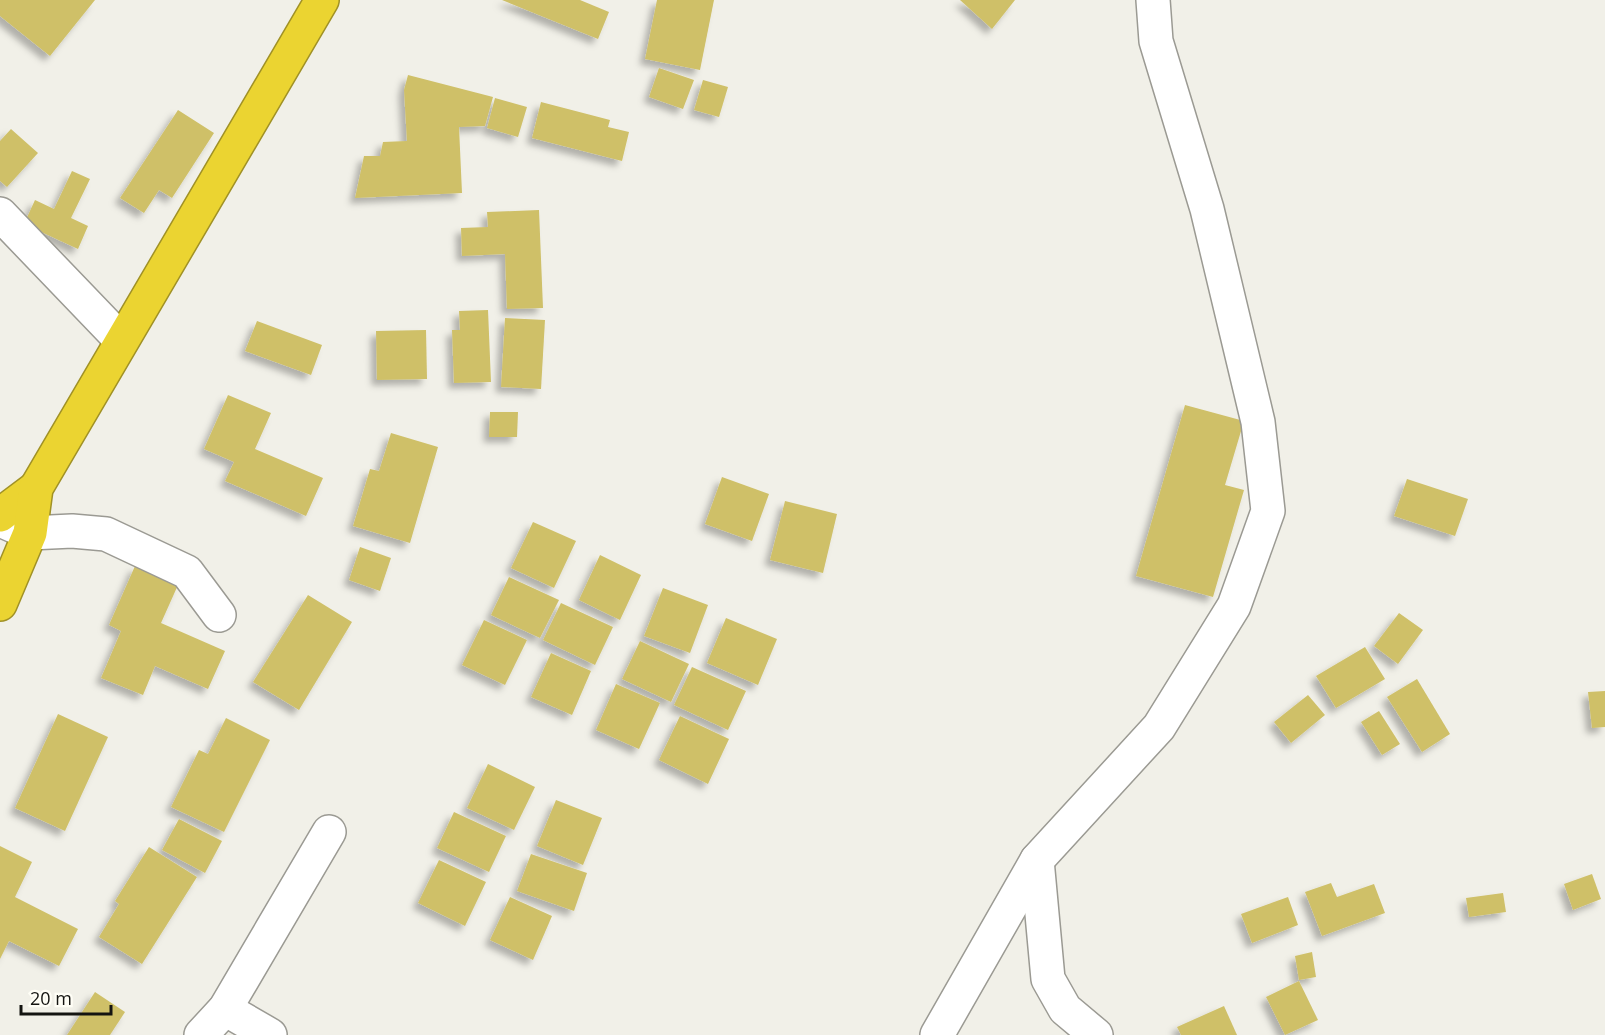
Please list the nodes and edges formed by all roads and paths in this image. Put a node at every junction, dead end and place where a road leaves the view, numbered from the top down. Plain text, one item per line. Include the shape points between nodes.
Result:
1 (321, 0) edge
2 (1153, 0) edge
3 (0, 214) edge
4 (121, 340) junction
5 (36, 488) junction
6 (0, 515) edge
7 (0, 520) edge
8 (30, 533) junction
9 (0, 604) edge
10 (219, 615) dead end
11 (329, 832) dead end
12 (1037, 860) junction
13 (225, 1009) junction
14 (201, 1035) edge
15 (270, 1035) edge
16 (937, 1035) edge
17 (1096, 1035) edge

1 - 4 highway
2 - 12 street via 1156,41 1207,210 1258,422 1268,511 1234,606 1159,728
3 - 4 street
4 - 5 highway
5 - 6 highway
5 - 8 highway
7 - 8 street
8 - 9 highway
8 - 10 street via 106,534 187,572
11 - 13 street
12 - 16 street
12 - 17 street via 1048,979 1065,1009
13 - 14 street
13 - 15 street

